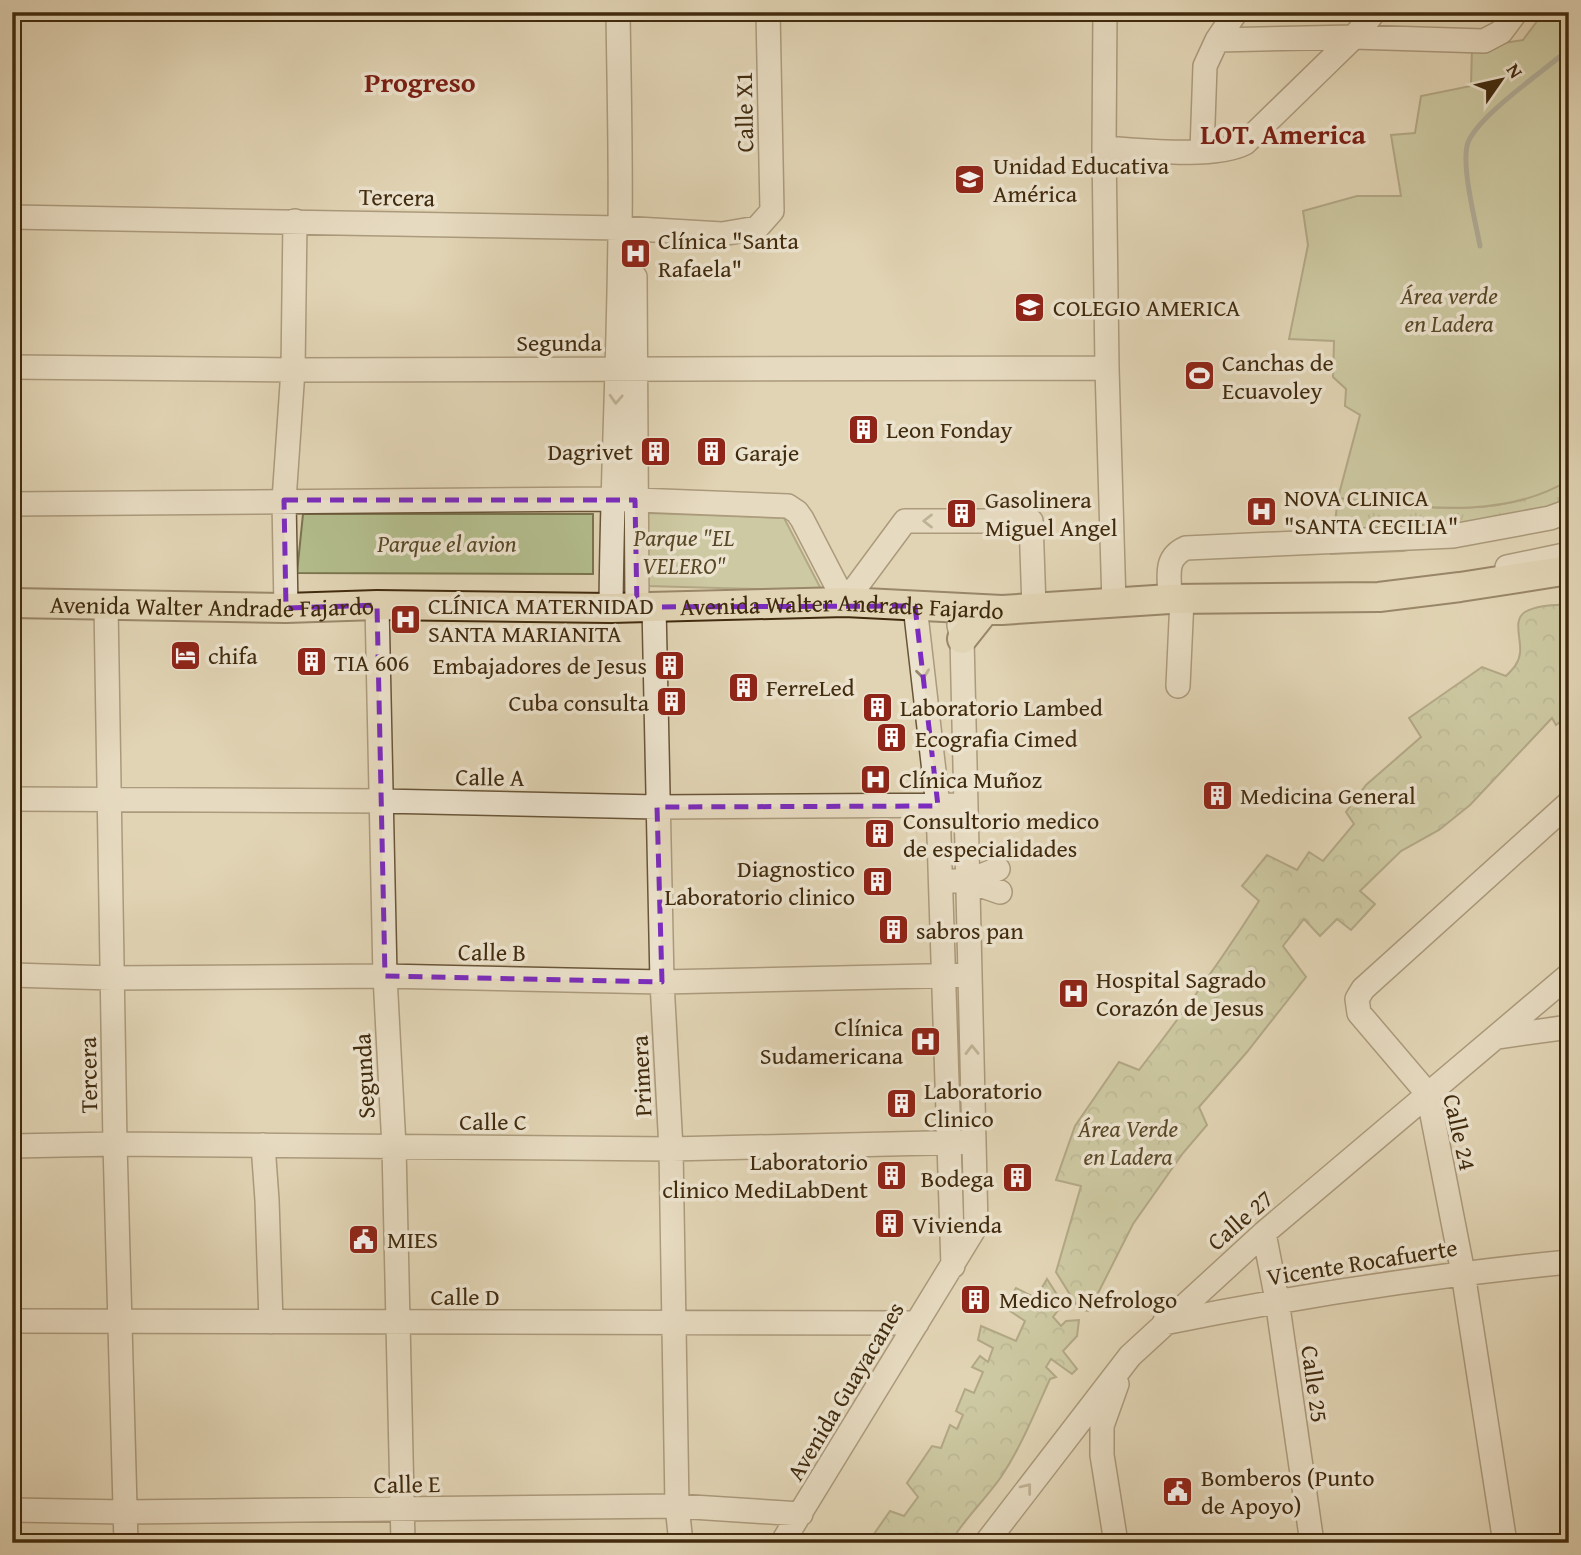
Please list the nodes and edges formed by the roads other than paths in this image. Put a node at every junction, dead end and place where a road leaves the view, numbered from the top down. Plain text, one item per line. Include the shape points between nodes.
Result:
1 (618, 12) edge
2 (634, 12) edge
3 (768, 12) edge
4 (1105, 12) edge
5 (1237, 12) edge
6 (1374, 12) edge
7 (1516, 12) edge
8 (1354, 37) junction
9 (1217, 40) junction
10 (1104, 148) junction
11 (1202, 151) junction
12 (772, 211) joint
13 (12, 217) edge
14 (295, 221) junction
15 (628, 229) junction
16 (12, 367) edge
17 (626, 368) junction
18 (1107, 368) junction
19 (293, 370) junction
20 (612, 499) junction
21 (284, 500) junction
22 (635, 500) junction
23 (12, 504) edge
24 (1569, 510) edge
25 (1569, 554) edge
26 (1569, 570) edge
27 (1569, 583) edge
28 (1471, 586) junction
29 (1176, 599) junction
30 (845, 602) junction
31 (12, 603) edge
32 (1114, 604) junction
33 (106, 605) junction
34 (377, 606) junction
35 (915, 606) junction
36 (634, 607) junction
37 (286, 608) junction
38 (955, 608) junction
39 (1034, 608) junction
40 (1002, 610) junction
41 (962, 639) junction
42 (1178, 686) dead end
43 (12, 799) edge
44 (110, 800) junction
45 (381, 801) junction
46 (1569, 803) edge
47 (966, 805) junction
48 (938, 806) junction
49 (657, 807) junction
50 (998, 869) dead end
51 (941, 881) junction
52 (968, 881) junction
53 (1000, 892) dead end
54 (944, 974) junction
55 (12, 975) edge
56 (970, 975) junction
57 (1569, 975) edge
58 (385, 976) junction
59 (112, 978) junction
60 (662, 982) junction
61 (1569, 1027) edge
62 (1497, 1037) junction
63 (1428, 1094) junction
64 (974, 1142) junction
65 (115, 1144) junction
66 (949, 1144) junction
67 (263, 1145) junction
68 (12, 1146) edge
69 (394, 1147) junction
70 (671, 1149) junction
71 (1264, 1233) junction
72 (1569, 1262) edge
73 (953, 1266) junction
74 (1463, 1273) junction
75 (1277, 1300) junction
76 (12, 1321) edge
77 (120, 1321) junction
78 (271, 1322) junction
79 (399, 1322) junction
80 (675, 1322) junction
81 (917, 1323) junction
82 (1164, 1323) junction
83 (1130, 1356) junction
84 (677, 1506) junction
85 (12, 1510) edge
86 (402, 1510) junction
87 (125, 1512) junction
88 (801, 1514) junction
89 (126, 1543) edge
90 (403, 1543) edge
91 (681, 1543) edge
92 (782, 1543) edge
93 (986, 1543) edge
94 (1116, 1543) edge
95 (1311, 1543) edge
96 (1505, 1543) edge

1 - 15 street
2 - 15 street
3 - 12 street, Calle X1
4 - 10 street
5 - 9 street
6 - 8 street
7 - 8 street via 1501,32 1484,41
8 - 9 street
8 - 11 street via 1245,143 1233,149
9 - 11 street via 1205,66
10 - 11 street
10 - 18 street
12 - 15 street, Tercera via 757,228 722,234
13 - 14 street, Tercera
14 - 15 street, Tercera
14 - 19 street
15 - 17 street
16 - 19 street, Segunda
17 - 18 street, Segunda
17 - 19 street, Segunda
17 -> 20 street
17 - 22 street
18 - 32 street
19 - 21 street
20 - 21 street
20 - 22 street
20 - 36 street
21 - 23 street
21 - 37 street
22 - 30 street via 788,506 802,519
22 - 36 street
24 - 29 street via 1550,518 1453,536 1185,548 1170,561
25 - 28 street, Avenida Walter Andrade Fajardo via 1500,568
26 - 28 main road, Avenida Walter Andrade Fajardo
27 - 28 main road, Avenida Walter Andrade Fajardo via 1510,596
28 - 29 main road, Avenida Walter Andrade Fajardo via 1379,597
29 - 32 main road, Avenida Walter Andrade Fajardo
29 - 42 street
30 - 35 main road, Avenida Walter Andrade Fajardo
30 - 36 main road, Avenida Walter Andrade Fajardo
39 -> 30 street via 1031,521 905,521
31 - 33 main road, Avenida Walter Andrade Fajardo
32 - 39 main road, Avenida Walter Andrade Fajardo
33 - 37 main road, Avenida Walter Andrade Fajardo
33 - 44 street, Tercera
34 - 36 main road, Avenida Walter Andrade Fajardo
34 - 37 main road, Avenida Walter Andrade Fajardo
34 - 45 street, Segunda
35 - 38 main road, Avenida Walter Andrade Fajardo
35 -> 48 street
36 - 49 street, Primera
38 - 40 main road, Avenida Walter Andrade Fajardo
38 - 41 street, Avenida Guayacanes
39 - 40 main road, Avenida Walter Andrade Fajardo
40 - 41 main road via 985,610
41 - 47 street, Avenida Guayacanes
43 - 44 street, Calle A
44 - 45 street, Calle A
44 - 59 street, Tercera
45 - 49 street, Calle A
45 - 58 street, Segunda
46 - 63 street, Calle 24 via 1357,999 1359,1013
47 - 48 street, Calle A
47 - 52 street, Avenida Guayacanes
48 - 49 street, Calle A
48 - 51 street
49 - 60 street, Primera
50 - 52 street
51 - 52 street
51 - 54 street
52 - 53 street
52 - 56 street, Avenida Guayacanes
54 - 56 street, Calle B
54 - 60 street, Calle B
54 - 66 street
55 - 59 street, Calle B
64 -> 56 street, Avenida Guayacanes
57 - 62 street, Calle 27
58 - 59 street, Calle B
58 - 60 street, Calle B
58 - 69 street, Segunda
59 - 65 street, Tercera
60 - 70 street, Primera
61 - 62 street
62 - 63 street, Calle 27
63 - 71 street, Calle 27
63 - 74 street, Calle 24
64 - 66 street, Calle C
64 - 73 street, Avenida Guayacanes via 976,1226
65 - 67 street, Calle C
65 - 68 street, Calle C
65 - 77 street, Tercera
66 - 70 street, Calle C
66 - 73 street
67 - 69 street, Calle C
67 - 78 street
69 - 70 street, Calle C
69 - 79 street, Segunda
70 - 80 street, Primera
71 - 75 street, Calle 25
71 - 82 street, Calle 27
72 - 74 street, Vicente Rocafuerte
73 - 81 street, Avenida Guayacanes
74 - 75 street, Vicente Rocafuerte
74 - 96 street, Calle 24
75 - 82 street, Vicente Rocafuerte
75 - 95 street, Calle 25
76 - 77 street, Calle D
77 - 78 street, Calle D
77 - 87 street, Tercera
78 - 79 street, Calle D
79 - 80 street, Calle D
79 - 86 street, Segunda
80 - 81 street, Calle D
80 - 84 street, Primera
81 - 88 street, Avenida Guayacanes
82 - 83 street, Calle 27
93 -> 83 street, Calle 27
83 - 94 street via 1102,1426
84 - 86 street, Calle E
84 - 88 street, Calle E
84 - 91 street, Primera
85 - 87 street, Calle E
86 - 87 street, Calle E
86 - 90 street, Segunda
87 - 89 street, Tercera
88 - 92 street, Avenida Guayacanes

